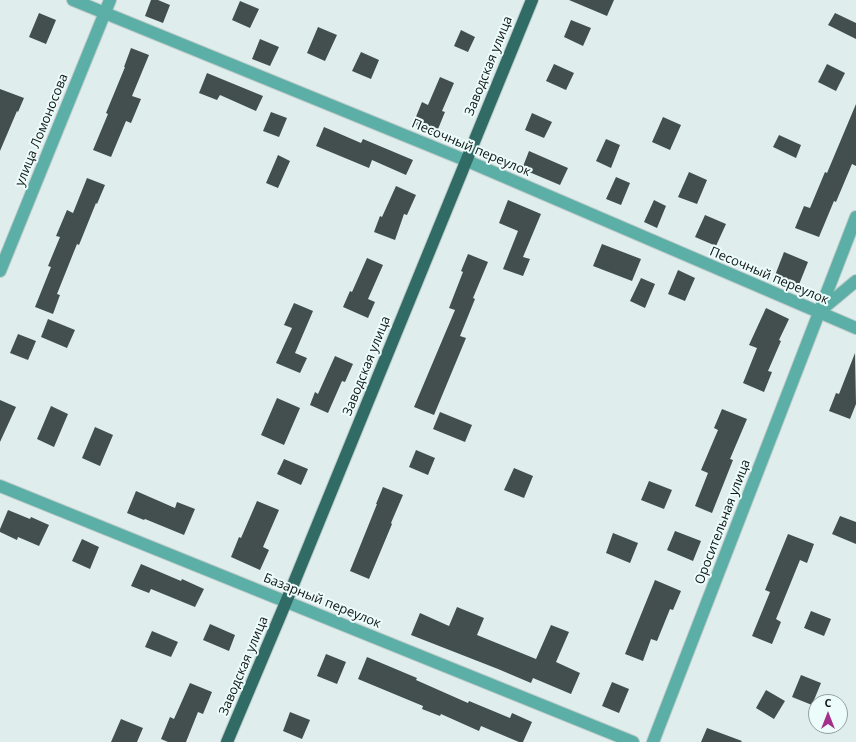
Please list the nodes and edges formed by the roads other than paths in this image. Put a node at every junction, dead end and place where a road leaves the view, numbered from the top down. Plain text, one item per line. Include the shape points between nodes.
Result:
1 (73, 0) edge
2 (110, 0) edge
3 (532, 0) edge
4 (105, 13) junction
5 (465, 160) junction
6 (856, 217) edge
7 (0, 271) edge
8 (856, 281) edge
9 (818, 313) junction
10 (856, 328) edge
11 (0, 486) edge
12 (286, 602) junction
13 (227, 742) edge
14 (633, 742) edge
15 (653, 742) edge

1 - 4 street, Песочный переулок
2 - 4 street, улица Ломоносова
3 - 5 main road, Заводская улица
4 - 5 street, Песочный переулок
4 - 7 street, улица Ломоносова
5 - 9 street, Песочный переулок
5 - 12 main road, Заводская улица
6 - 9 street, Оросительная улица
8 - 9 street, Оросительная улица
9 - 10 street, Песочный переулок
9 - 15 street, Оросительная улица
11 - 12 street, Базарный переулок
12 - 13 main road, Заводская улица
12 - 14 street, Базарный переулок

